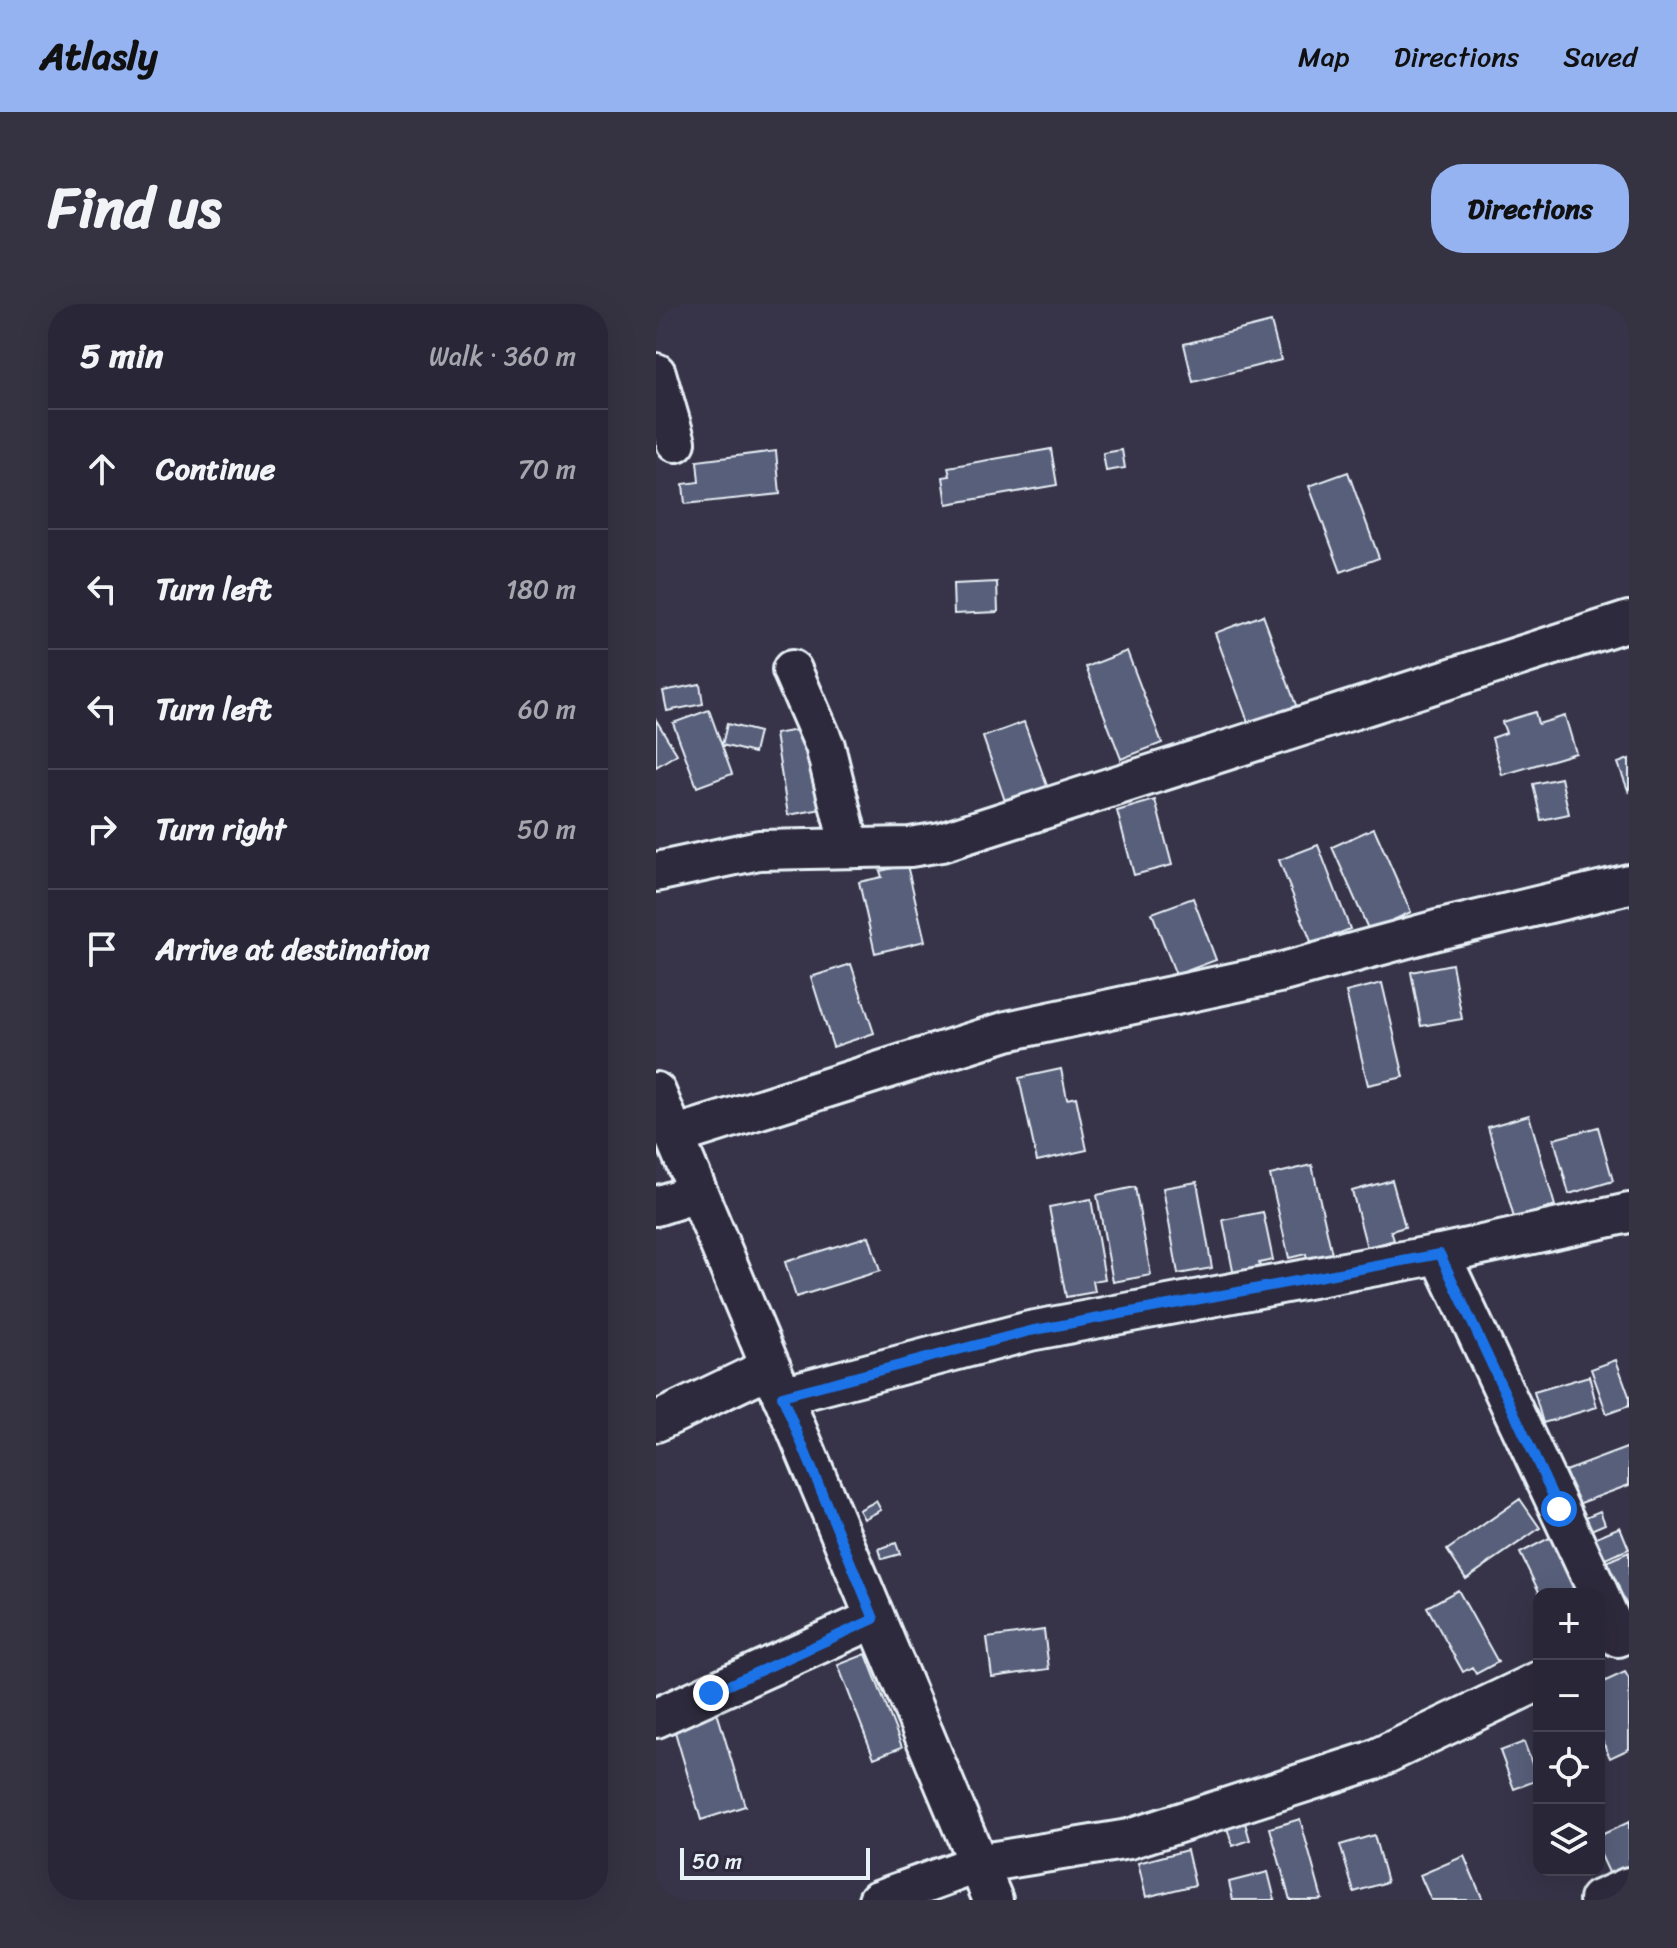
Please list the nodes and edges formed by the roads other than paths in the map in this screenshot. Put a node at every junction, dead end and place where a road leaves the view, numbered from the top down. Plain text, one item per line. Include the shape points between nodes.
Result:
1 (656, 373) edge
2 (676, 442) dead end
3 (1629, 621) edge
4 (792, 670) dead end
5 (850, 848) junction
6 (656, 872) edge
7 (1629, 884) edge
8 (662, 1113) edge
9 (697, 1193) junction
10 (656, 1206) edge
11 (1629, 1213) edge
12 (1440, 1254) junction
13 (776, 1382) junction
14 (656, 1422) edge
15 (1596, 1588) edge
16 (1605, 1610) edge
17 (874, 1619) junction
18 (1615, 1638) edge
19 (1533, 1684) edge
20 (656, 1718) edge
21 (977, 1864) junction
22 (1629, 1887) edge
23 (878, 1900) edge
24 (993, 1900) edge
25 (1599, 1900) edge

1 - 2 street
3 - 5 street via 941,842
4 - 5 street via 825,746
5 - 6 street via 759,850
7 - 8 street via 1279,973
8 - 9 street
9 - 10 street
9 - 13 street
11 - 12 street
12 - 13 street
12 - 15 street
13 - 14 street
13 - 17 street
16 - 18 street
17 - 20 street
17 - 21 street
19 - 21 street via 1356,1766 1129,1839
21 - 23 street
21 - 24 street
22 - 25 street

